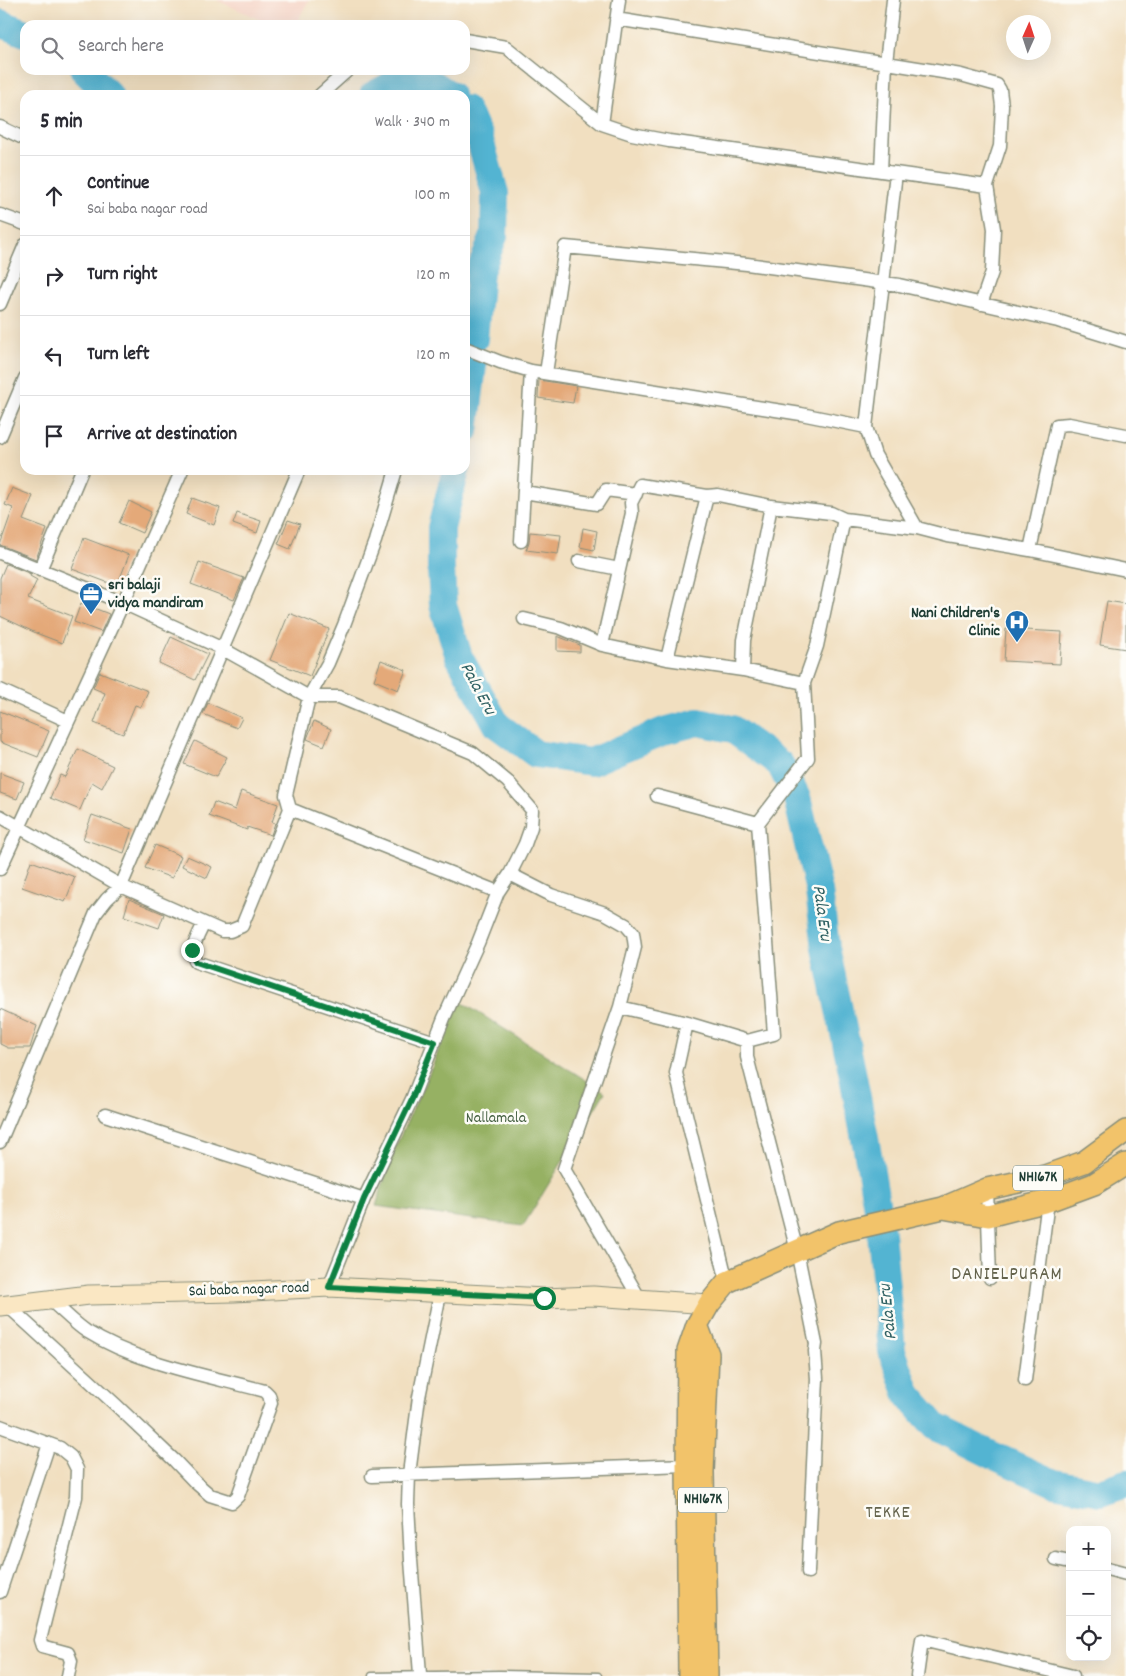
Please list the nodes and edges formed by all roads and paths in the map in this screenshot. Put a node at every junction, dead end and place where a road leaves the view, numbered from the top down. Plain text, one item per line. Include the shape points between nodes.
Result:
1 (619, 0) edge
2 (892, 0) edge
3 (616, 19) junction
4 (470, 41) edge
5 (886, 62) junction
6 (342, 75) edge
7 (326, 90) edge
8 (602, 124) junction
9 (0, 127) edge
10 (20, 137) edge
11 (880, 171) junction
12 (896, 173) junction
13 (987, 186) junction
14 (0, 215) edge
15 (20, 222) edge
16 (20, 256) edge
17 (883, 283) junction
18 (1, 300) edge
19 (981, 304) junction
20 (1126, 342) edge
21 (470, 350) edge
22 (531, 371) junction
23 (546, 373) junction
24 (20, 390) edge
25 (866, 427) junction
26 (1126, 435) edge
27 (0, 437) edge
28 (80, 475) edge
29 (180, 475) edge
30 (297, 475) edge
31 (395, 475) edge
32 (524, 492) junction
33 (636, 494) junction
34 (706, 496) junction
35 (771, 506) junction
36 (844, 519) junction
37 (917, 528) junction
38 (520, 541) dead end
39 (1030, 550) junction
40 (0, 553) edge
41 (579, 562) dead end
42 (619, 569) junction
43 (40, 570) junction
44 (1126, 570) edge
45 (123, 602) junction
46 (524, 619) dead end
47 (602, 645) junction
48 (224, 649) junction
49 (667, 659) junction
50 (743, 670) junction
51 (804, 683) junction
52 (0, 690) edge
53 (309, 697) junction
54 (68, 721) junction
55 (657, 796) dead end
56 (290, 809) junction
57 (0, 816) edge
58 (758, 822) junction
59 (18, 828) junction
60 (0, 869) edge
61 (510, 874) junction
62 (121, 886) junction
63 (498, 892) junction
64 (204, 923) junction
65 (620, 1007) junction
66 (687, 1023) junction
67 (747, 1041) junction
68 (435, 1042) junction
69 (105, 1115) dead end
70 (1126, 1131) edge
71 (0, 1142) edge
72 (1126, 1164) edge
73 (1045, 1176) junction
74 (987, 1189) junction
75 (364, 1199) junction
76 (1048, 1201) junction
77 (943, 1208) junction
78 (988, 1216) junction
79 (797, 1251) junction
80 (990, 1278) dead end
81 (727, 1282) junction
82 (329, 1287) junction
83 (440, 1294) junction
84 (51, 1300) junction
85 (641, 1301) junction
86 (709, 1304) junction
87 (4, 1306) edge
88 (697, 1325) junction
89 (1025, 1380) dead end
90 (0, 1426) edge
91 (49, 1444) junction
92 (687, 1464) junction
93 (409, 1474) junction
94 (372, 1476) dead end
95 (1056, 1559) dead end
96 (1066, 1561) edge
97 (1111, 1570) edge
98 (808, 1572) dead end
99 (1126, 1574) edge
100 (0, 1592) edge
101 (420, 1674) junction
102 (68, 1676) edge
103 (372, 1676) edge
104 (598, 1676) edge
105 (689, 1676) edge
106 (707, 1676) edge
107 (917, 1676) edge
108 (1073, 1676) edge

1 - 3 street
2 - 5 street
3 - 5 street
3 - 8 street
4 - 8 street via 506,47
5 - 11 street
5 - 13 street via 961,75 1000,90 1000,146
6 - 7 street
8 - 11 street via 669,141
9 - 10 street
11 - 12 street
12 - 13 street
12 - 17 street
13 - 19 street via 994,230 992,272
14 - 15 street
16 - 18 street
17 - 19 street
17 - 23 street via 748,264 565,247
17 - 25 street
19 - 20 street
21 - 22 street
22 - 23 street
22 - 32 street
23 - 25 street
24 - 27 street
25 - 37 street via 875,455
26 - 39 street via 1069,424 1058,425
28 - 43 street
29 - 45 street
30 - 48 street
31 - 53 street via 375,541 344,625
32 - 33 street via 596,504 606,490
32 - 38 street
33 - 34 street via 640,485
33 - 42 street via 631,503 632,513
34 - 35 street via 718,495
34 - 49 street
35 - 36 street via 832,513
35 - 50 street via 744,640
36 - 37 street
36 - 51 street via 816,646
37 - 39 street
39 - 44 street
40 - 43 street
41 - 42 street
42 - 47 street
43 - 45 street
45 - 48 street
45 - 54 street
46 - 47 street via 561,628
47 - 49 street
48 - 53 street
48 - 62 street
49 - 50 street
50 - 51 street
51 - 58 street via 808,758
52 - 54 street
53 - 56 street via 286,794
53 - 61 street via 338,697 474,753 508,782 532,810 531,827
54 - 59 street
55 - 58 street
56 - 63 street
56 - 64 street via 242,926 222,931
57 - 59 street
58 - 67 street via 774,1034
59 - 60 street
59 - 62 street
61 - 63 street
61 - 65 street via 551,895 605,913 633,933 635,947
62 - 64 street
62 - 71 street via 96,913
63 - 68 street
64 - 68 street via 192,950 196,962
65 - 66 street
65 - 85 street via 564,1169
66 - 67 street
66 - 81 street via 676,1073
67 - 79 street via 747,1057
68 - 75 street via 412,1099
69 - 75 street
70 - 73 highway, NH167K via 1084,1162
72 - 76 highway, NH167K via 1094,1184
73 - 74 highway, NH167K
73 - 76 street
74 - 77 highway, NH167K
74 - 78 street
75 - 82 street
76 - 78 highway, NH167K
76 - 89 street
77 - 78 highway, NH167K
77 - 79 highway, NH167K via 839,1232
78 - 80 street
79 - 81 highway, NH167K
79 - 98 street via 816,1344
81 - 86 highway, NH167K
82 - 83 main road, Sai baba nagar road
82 - 84 main road, Sai baba nagar road via 89,1294
83 - 85 main road, Sai baba nagar road via 544,1298 593,1296
83 - 93 street via 419,1397
84 - 87 main road, Sai baba nagar road
84 - 87 street via 85,1330 119,1348 265,1391 269,1395 271,1403 238,1496 232,1502 210,1495 194,1482 129,1417
85 - 86 main road, Sai baba nagar road
86 - 88 highway, NH167K
88 - 92 highway, NH167K via 688,1351
88 - 106 highway, NH167K via 708,1354 703,1472
90 - 91 street
91 - 100 street
91 - 102 street via 71,1457 77,1469 76,1497 40,1640 42,1646 68,1653
92 - 93 street
92 - 105 highway, NH167K
93 - 94 street
93 - 101 street via 411,1560
95 - 96 street
97 - 99 street
101 - 103 lane
101 - 104 lane
107 - 108 street via 922,1640

